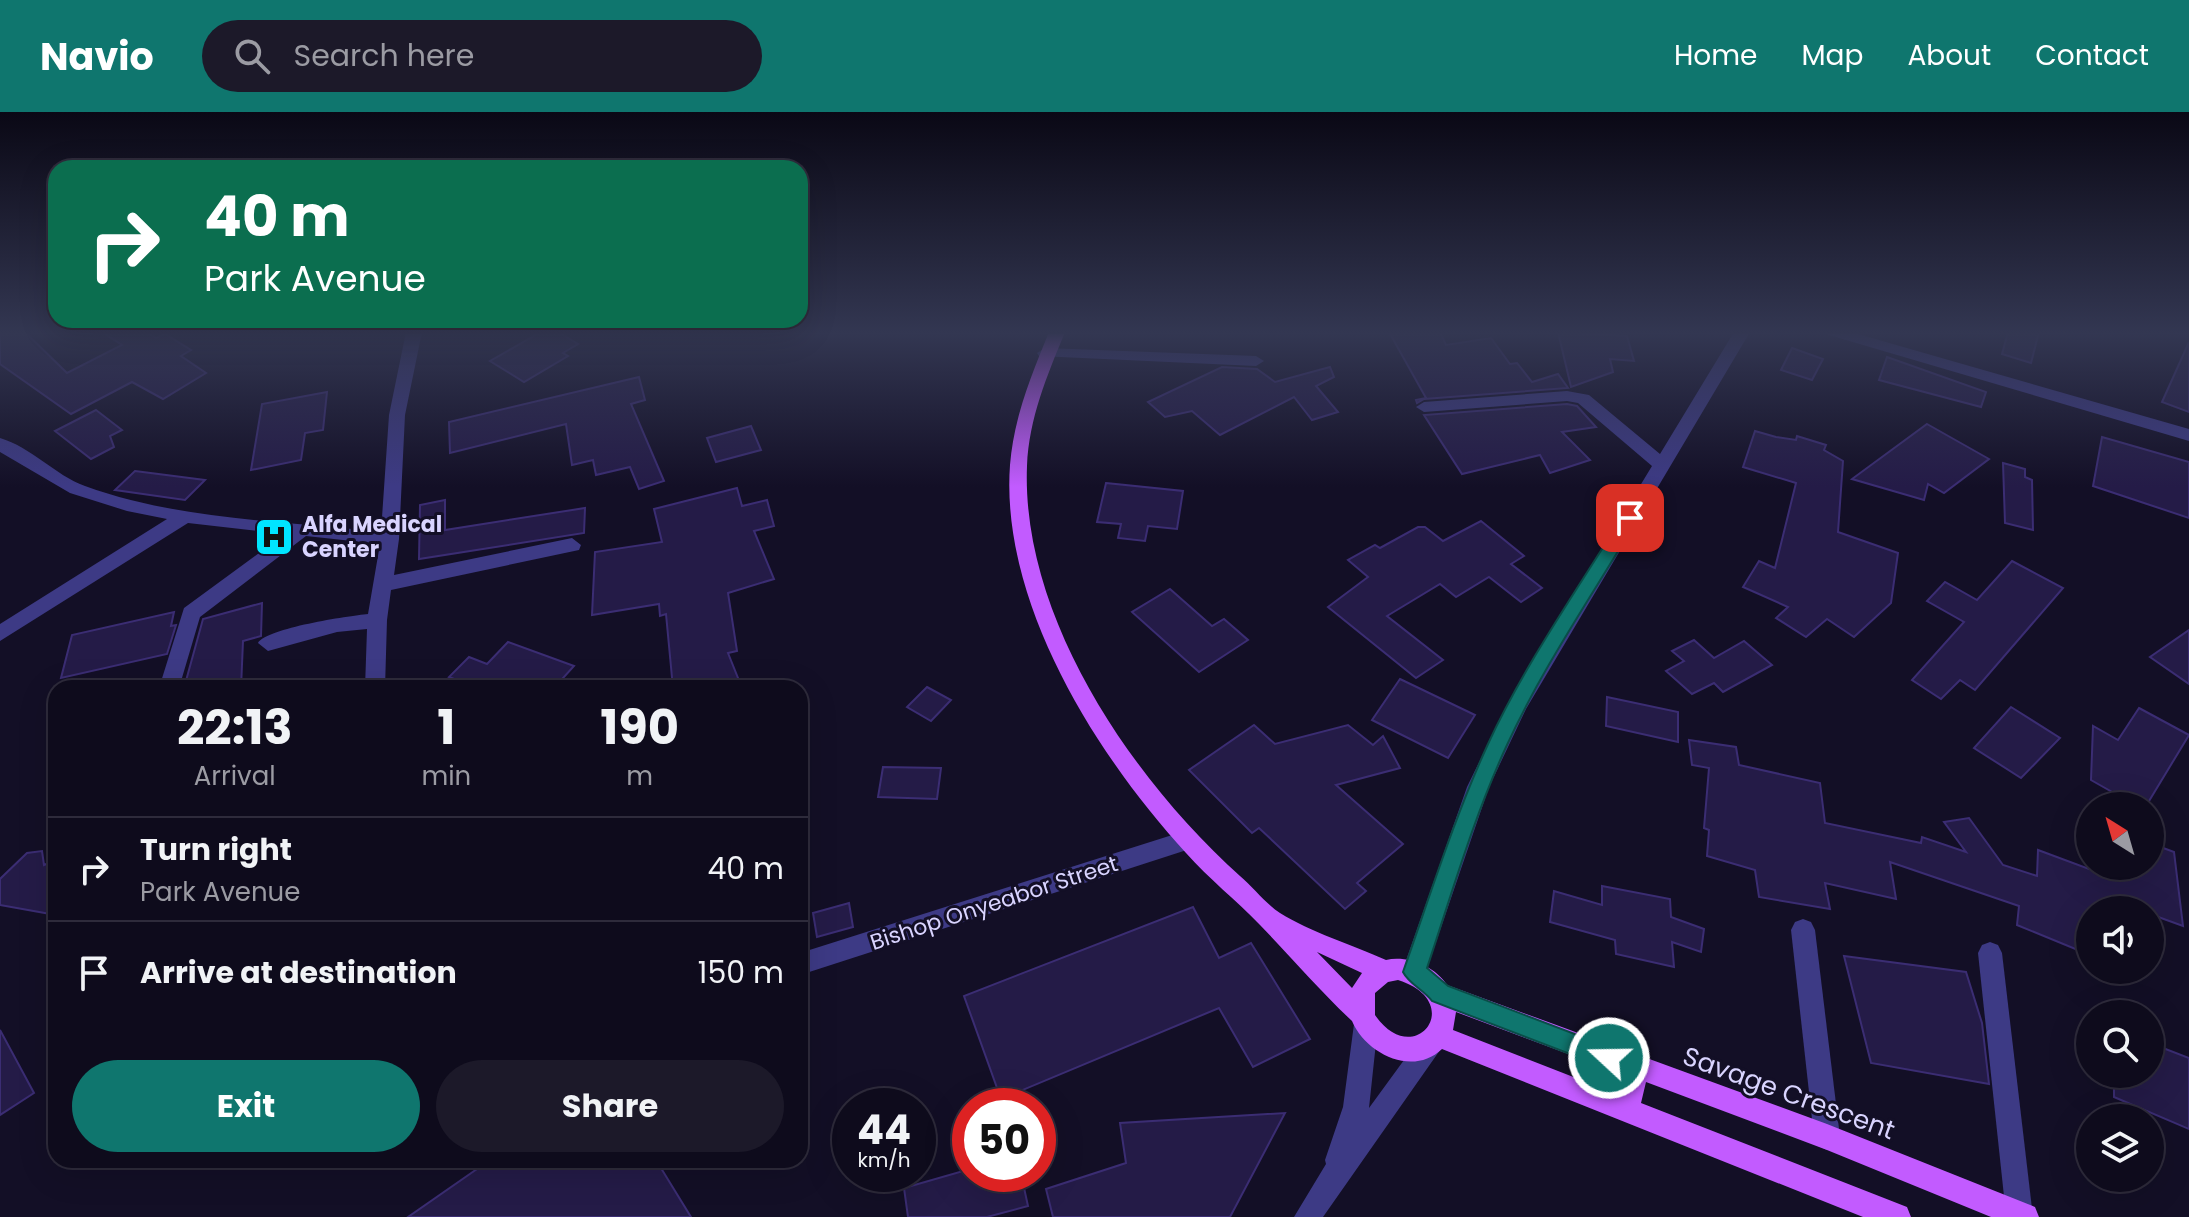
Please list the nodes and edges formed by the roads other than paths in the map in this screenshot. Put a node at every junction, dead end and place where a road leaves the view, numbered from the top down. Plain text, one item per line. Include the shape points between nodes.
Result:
1 (403, 384) edge
2 (1033, 384) edge
3 (1713, 384) edge
4 (2012, 384) edge
5 (1424, 407) dead end
6 (2189, 435) edge
7 (0, 444) edge
8 (1662, 465) junction
9 (185, 516) junction
10 (302, 530) junction
11 (390, 539) junction
12 (572, 545) dead end
13 (381, 585) junction
14 (377, 620) junction
15 (0, 634) edge
16 (268, 643) dead end
17 (171, 680) edge
18 (375, 680) edge
19 (1188, 840) junction
20 (1270, 919) junction
21 (1803, 930) dead end
22 (1990, 953) dead end
23 (808, 961) edge
24 (1383, 971) junction
25 (1414, 972) junction
26 (1440, 994) junction
27 (1364, 1019) junction
28 (1436, 1039) junction
29 (1636, 1068) junction
30 (1626, 1112) junction
31 (1827, 1137) junction
32 (1334, 1171) junction
33 (2023, 1216) edge
34 (1308, 1217) edge
35 (1897, 1217) edge

1 - 11 street
2 - 19 main road via 1021,440 1020,518 1029,567 1056,648 1142,786
3 - 8 street
4 - 6 street
5 - 8 street via 1583,399
7 - 9 street via 76,489
8 - 25 street via 1499,741
9 - 10 street
9 - 15 street
10 - 11 street
10 - 17 street via 191,613
11 - 13 street
12 - 13 street
13 - 14 street
14 - 16 street
14 - 18 street
19 - 20 main road
19 - 23 street, Bishop Onyeabor Street
20 - 24 main road
20 - 27 main road
21 - 31 street
22 - 33 street
24 - 25 main road
24 - 27 main road via 1365,985
25 - 26 main road
26 - 28 main road via 1446,1016
26 - 29 main road, Savage Crescent
27 - 28 main road via 1382,1041 1397,1048 1420,1049
27 - 32 street via 1356,1107
28 - 30 main road
28 - 32 street via 1396,1098
29 - 30 main road
29 - 31 main road, Savage Crescent
30 - 35 main road
31 - 33 main road, Savage Crescent
32 - 34 street

